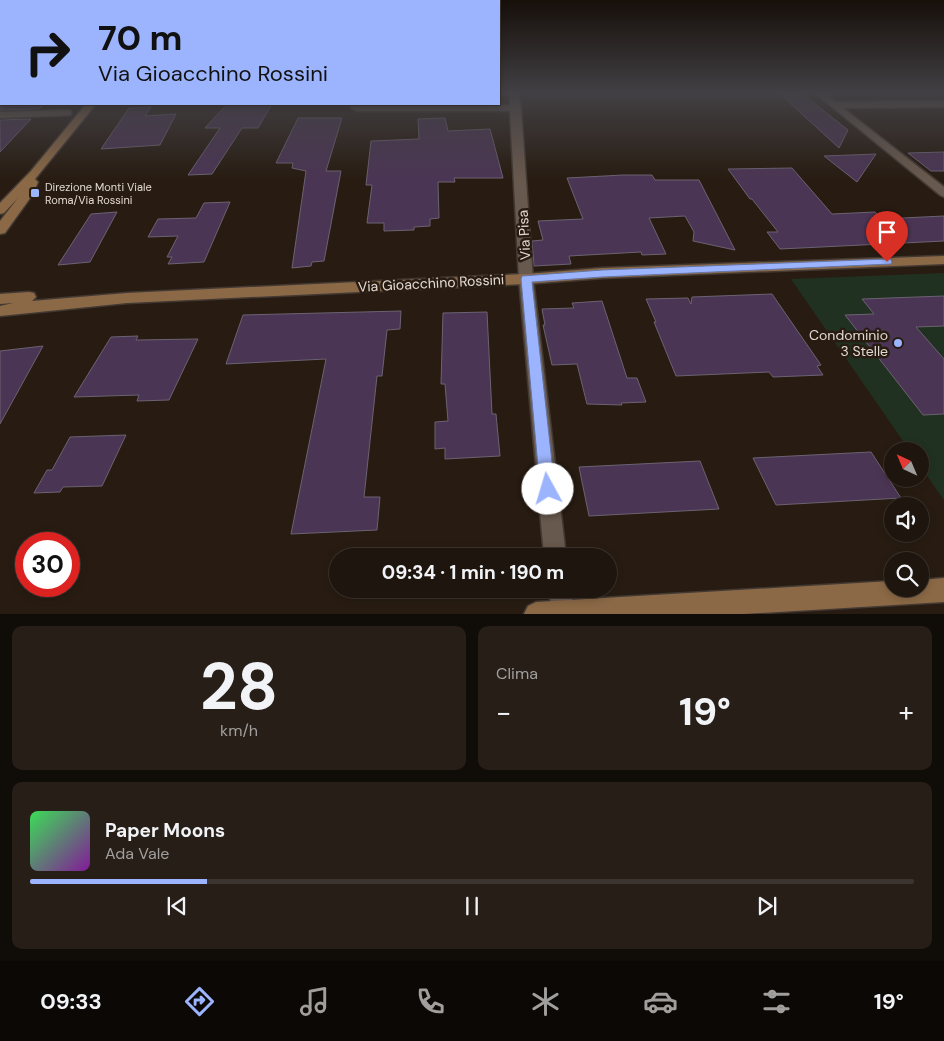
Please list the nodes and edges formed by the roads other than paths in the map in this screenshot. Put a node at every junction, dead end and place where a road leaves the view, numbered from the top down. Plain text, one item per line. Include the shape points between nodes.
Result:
1 (77, 122) edge
2 (516, 122) edge
3 (856, 122) edge
4 (35, 173) junction
5 (944, 193) edge
6 (0, 210) edge
7 (0, 230) edge
8 (944, 260) edge
9 (526, 279) junction
10 (127, 298) junction
11 (0, 299) edge
12 (0, 312) edge
13 (554, 548) edge
14 (944, 590) edge
15 (561, 600) edge
16 (536, 614) edge

1 - 4 street
2 - 9 street, Via Pisa
3 - 5 street
4 - 6 street
4 - 7 street via 27,194
8 - 9 street, Via Gioacchino Rossini
9 - 10 street, Via Gioacchino Rossini
9 - 13 street, Via Pisa
10 - 11 street, Via Gioacchino Rossini via 88,294
10 - 12 street, Via Gioacchino Rossini
14 - 15 street
15 - 16 street

